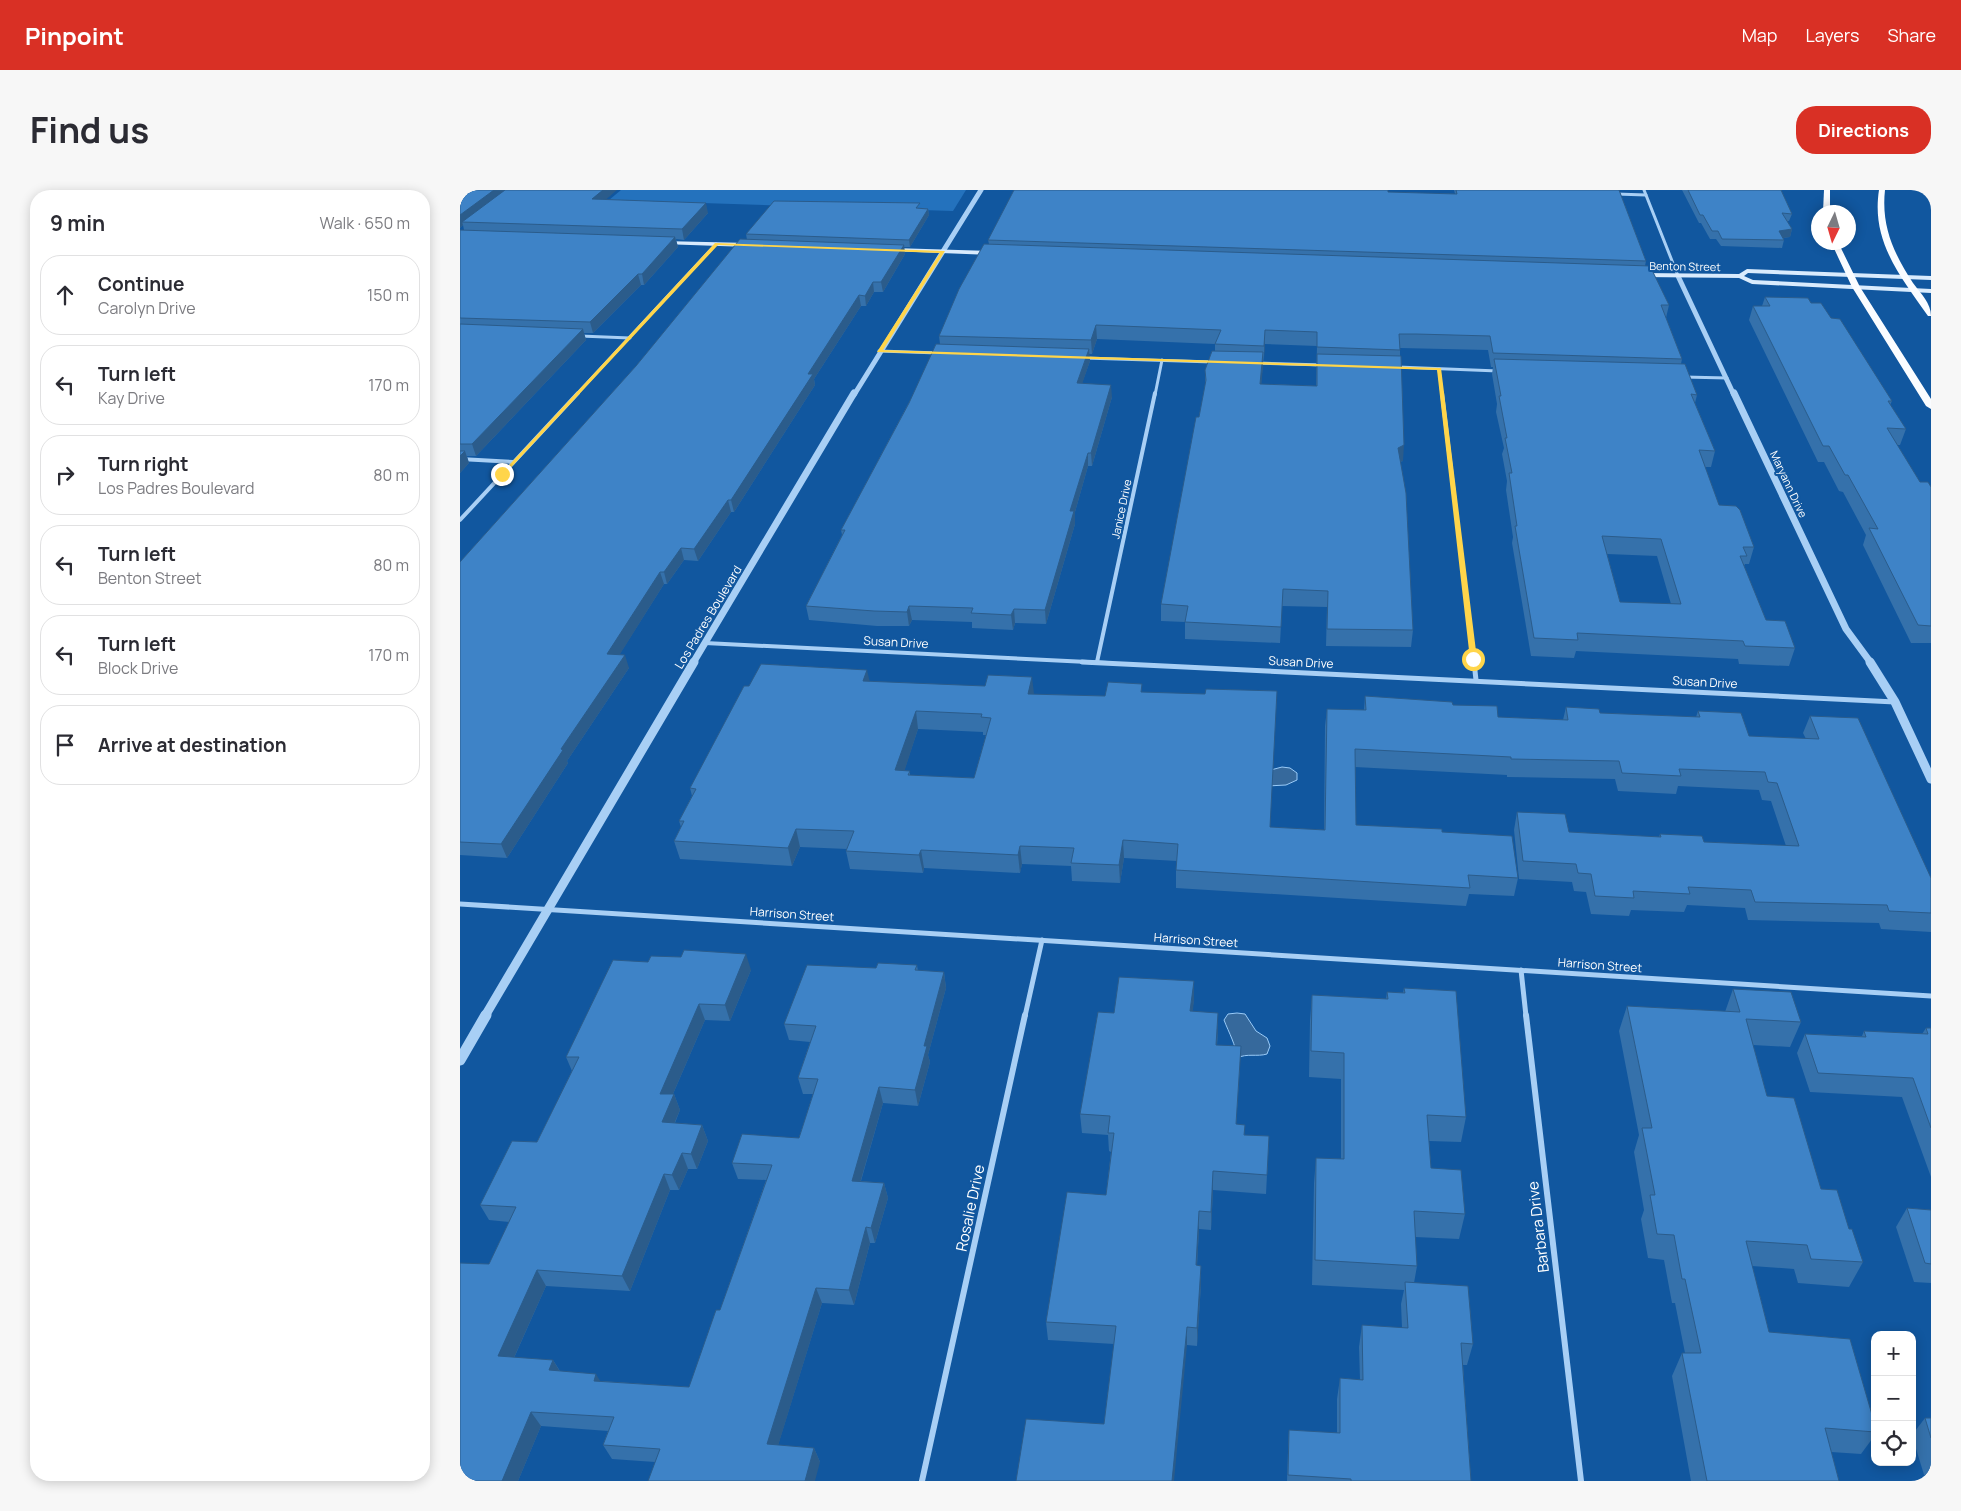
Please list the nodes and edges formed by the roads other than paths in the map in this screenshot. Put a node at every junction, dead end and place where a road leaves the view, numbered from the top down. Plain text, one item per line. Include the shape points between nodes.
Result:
1 (982, 190) edge
2 (1644, 190) edge
3 (1827, 190) edge
4 (1882, 190) edge
5 (1607, 194) edge
6 (1646, 195) junction
7 (1827, 205) edge
8 (655, 242) edge
9 (716, 244) junction
10 (755, 245) edge
11 (889, 250) edge
12 (1838, 250) edge
13 (943, 252) junction
14 (995, 253) edge
15 (1637, 275) edge
16 (1849, 275) junction
17 (1678, 276) junction
18 (1740, 276) junction
19 (1906, 277) junction
20 (1931, 278) edge
21 (1856, 287) junction
22 (1914, 290) junction
23 (1931, 291) edge
24 (1931, 314) edge
25 (576, 336) edge
26 (630, 338) junction
27 (879, 351) junction
28 (941, 353) edge
29 (1077, 357) edge
30 (1162, 360) junction
31 (1221, 362) edge
32 (1251, 363) edge
33 (1330, 365) edge
34 (1390, 367) edge
35 (1439, 369) junction
36 (1506, 371) edge
37 (1680, 376) edge
38 (1728, 378) junction
39 (1931, 406) edge
40 (460, 459) edge
41 (513, 462) junction
42 (460, 520) edge
43 (705, 643) junction
44 (1097, 662) junction
45 (1476, 680) junction
46 (1895, 702) junction
47 (1931, 779) edge
48 (460, 904) edge
49 (547, 909) junction
50 (1042, 940) junction
51 (1521, 970) junction
52 (1931, 996) edge
53 (460, 1060) edge
54 (922, 1481) edge
55 (1580, 1481) edge

1 - 13 street, Los Padres Boulevard
2 - 6 street, Maryann Drive
3 - 7 highway
4 - 19 highway via 1879,212 1882,228 1887,244
5 - 6 street
6 - 17 street, Maryann Drive
8 - 9 main road
9 - 10 main road
9 - 26 street
11 - 13 main road
12 - 16 highway
13 - 14 main road
13 - 27 street, Los Padres Boulevard
15 - 17 main road, Benton Street
16 - 18 main road, Benton Street via 1747,272
16 - 19 main road, Benton Street
16 - 21 highway
17 - 18 main road, Benton Street
17 - 38 street, Maryann Drive
18 - 21 main road, Benton Street via 1752,282
19 - 20 main road, Benton Street
19 - 22 highway
21 - 22 main road, Benton Street
21 - 39 highway
22 - 23 main road, Benton Street
22 - 24 highway
25 - 26 street
26 - 41 street
27 - 28 street
27 - 43 street, Los Padres Boulevard
29 - 30 street
30 - 31 street
30 - 44 street, Janice Drive
32 - 33 street
34 - 35 street
35 - 36 street
35 - 45 street
37 - 38 street
38 - 46 street, Maryann Drive via 1846,629
40 - 41 street
41 - 42 street
43 - 44 street, Susan Drive
43 - 49 street, Los Padres Boulevard
44 - 45 street, Susan Drive
45 - 46 street, Susan Drive
46 - 47 street, Maryann Drive
48 - 49 street, Harrison Street
49 - 50 street, Harrison Street
49 - 53 street, Los Padres Boulevard
50 - 51 street, Harrison Street
50 - 54 street, Rosalie Drive
51 - 52 street, Harrison Street
51 - 55 street, Barbara Drive

